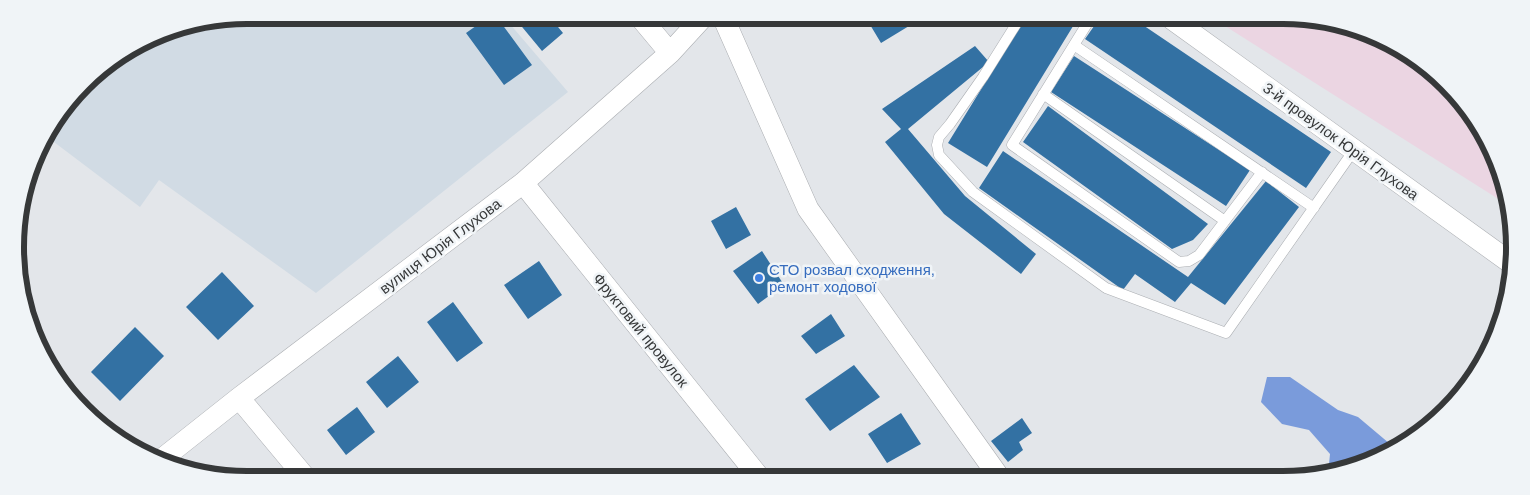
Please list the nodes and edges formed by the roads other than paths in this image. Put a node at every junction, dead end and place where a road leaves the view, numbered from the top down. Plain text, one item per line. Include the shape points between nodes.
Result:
1 (646, 24) edge
2 (697, 24) edge
3 (726, 24) edge
4 (1016, 24) edge
5 (1086, 24) edge
6 (1179, 24) edge
7 (1074, 45) junction
8 (670, 53) junction
9 (1043, 94) junction
10 (1354, 150) junction
11 (1262, 172) junction
12 (523, 183) junction
13 (1314, 208) junction
14 (1225, 220) junction
15 (1506, 260) edge
16 (239, 398) junction
17 (166, 456) edge
18 (300, 471) edge
19 (754, 471) edge
20 (994, 471) edge

1 - 8 street
2 - 8 street, вулиця Юрія Глухова
3 - 20 street via 808,209
4 - 13 lane via 939,137 939,155 973,192 1106,288 1226,333
5 - 7 lane
6 - 10 street, 3-й провулок Юрія Глухова
7 - 9 lane
7 - 11 lane
8 - 12 street, вулиця Юрія Глухова
9 - 14 lane
9 - 14 lane via 1012,145 1179,262 1200,255
10 - 13 lane
10 - 15 street, 3-й провулок Юрія Глухова
11 - 13 lane
11 - 14 lane
12 - 16 street, вулиця Юрія Глухова
12 - 19 street, Фруктовий провулок
16 - 17 street, вулиця Юрія Глухова
16 - 18 street

